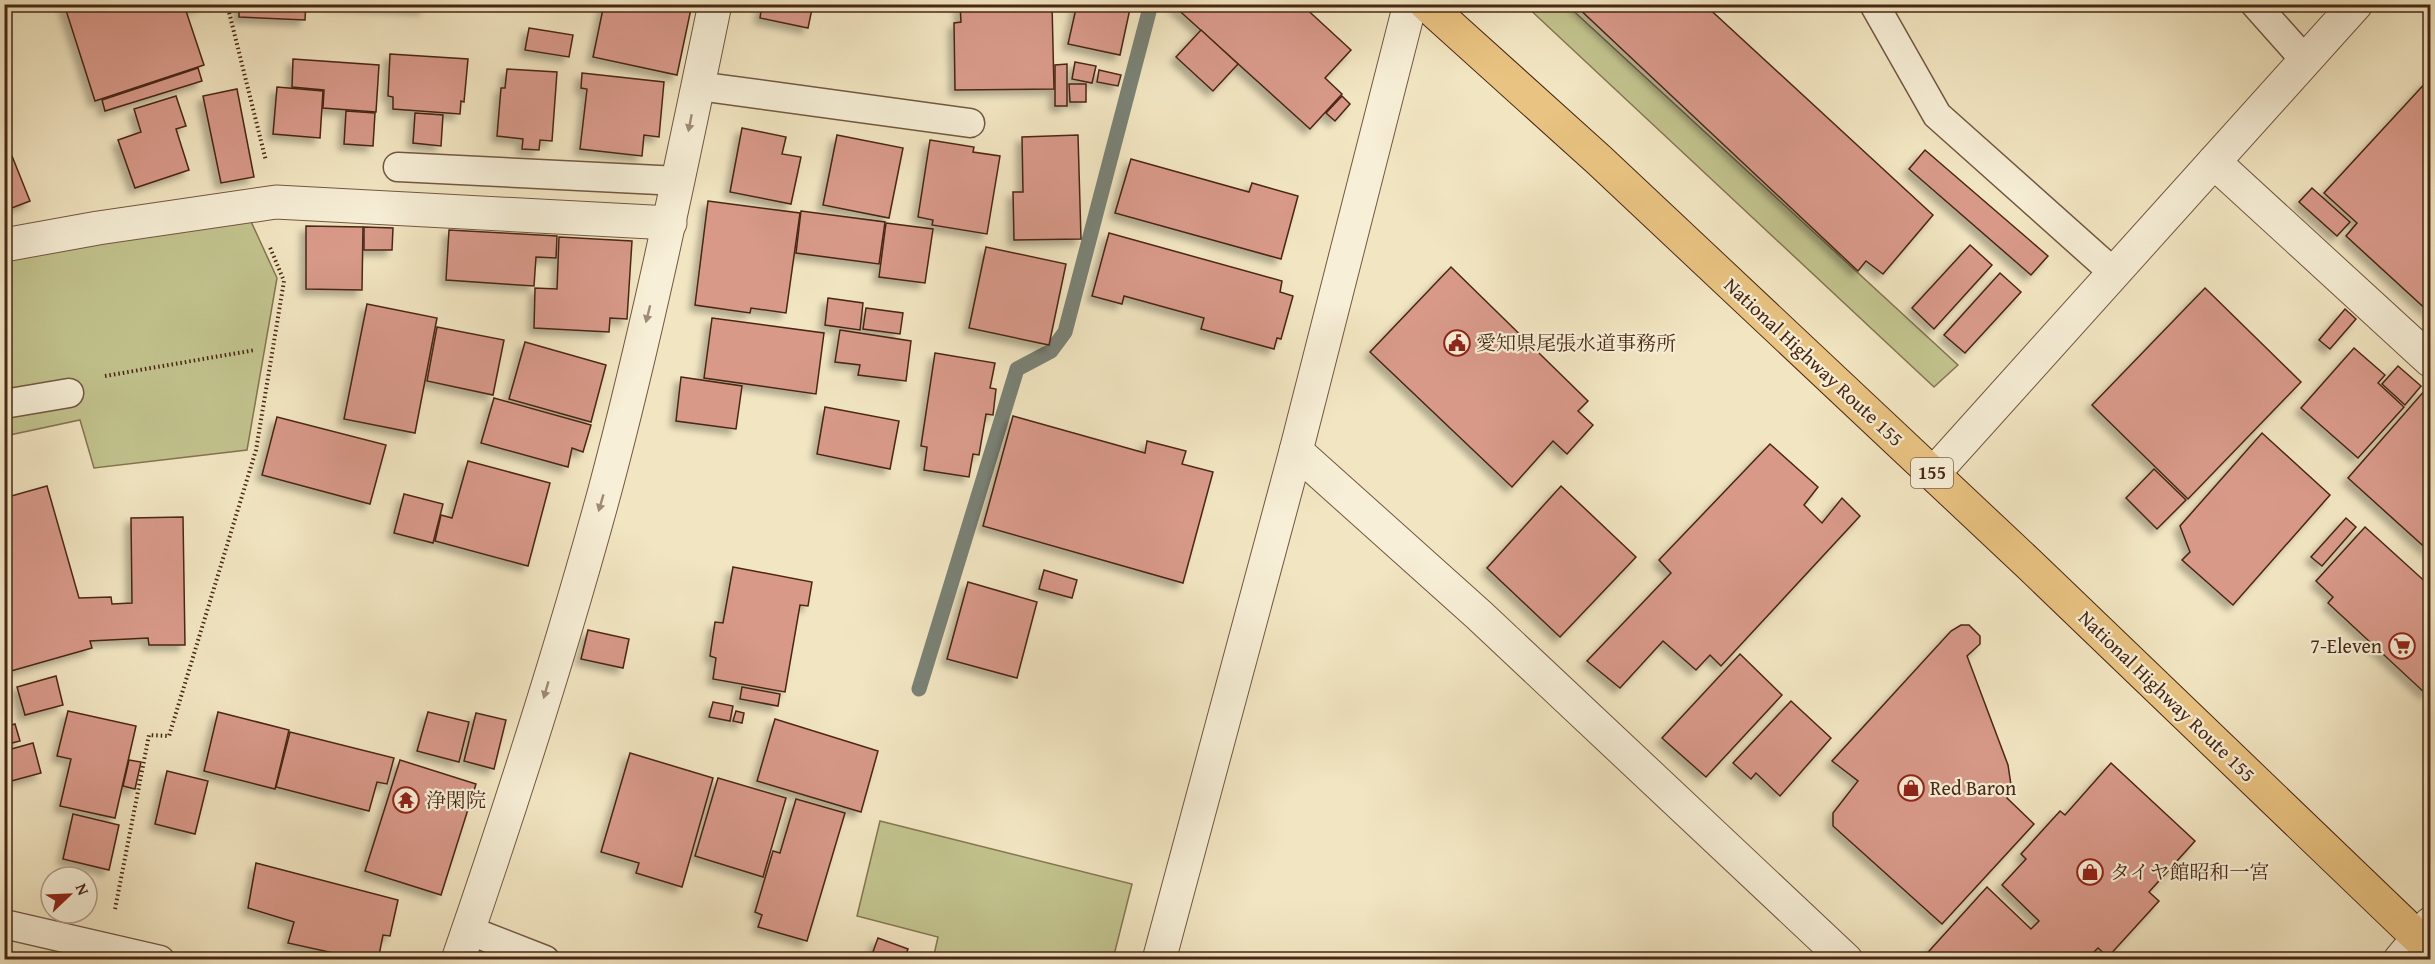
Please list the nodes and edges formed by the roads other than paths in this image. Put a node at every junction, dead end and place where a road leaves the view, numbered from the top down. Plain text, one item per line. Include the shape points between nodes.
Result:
1 (715, 4) edge
2 (1410, 4) edge
3 (1426, 4) edge
4 (1874, 4) edge
5 (2255, 4) edge
6 (2356, 4) edge
7 (2306, 61) junction
8 (698, 86) junction
9 (970, 123) dead end
10 (2214, 162) junction
11 (398, 167) dead end
12 (679, 181) junction
13 (670, 223) junction
14 (4, 245) edge
15 (2114, 273) junction
16 (2430, 360) edge
17 (69, 393) road end
18 (4, 404) edge
19 (1296, 451) junction
20 (1933, 474) junction
21 (4, 924) edge
22 (2420, 943) edge
23 (463, 945) edge
24 (1167, 955) edge
25 (160, 960) edge
26 (544, 960) edge
27 (1845, 960) edge

1 - 8 street
2 - 19 street
3 - 20 highway, National Highway Route 155 / 155 via 1599,160
4 - 15 lane via 1937,115
5 - 7 lane
6 - 7 street
7 - 10 street
8 - 9 lane
8 -> 12 street
10 - 15 street
10 - 16 street
11 - 12 lane
12 - 13 street
13 - 14 street via 265,204
13 -> 23 street via 605,489 523,771
15 - 20 street
17 - 18 lane
19 - 24 street
19 - 27 street via 1479,615
20 - 22 highway, National Highway Route 155 / 155
21 - 25 lane
23 - 26 lane

